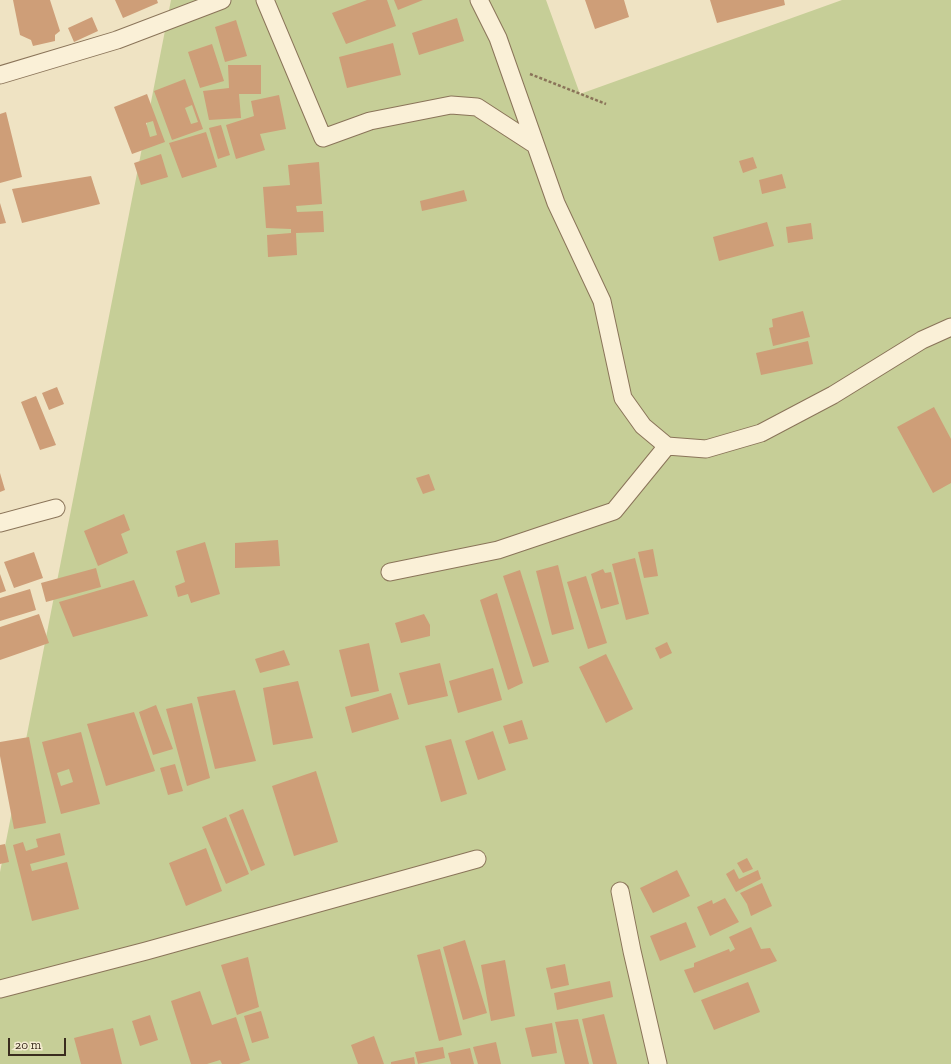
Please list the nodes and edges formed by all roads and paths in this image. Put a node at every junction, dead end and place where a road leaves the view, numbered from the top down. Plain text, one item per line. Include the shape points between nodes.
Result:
1 (222, 0) edge
2 (265, 0) edge
3 (479, 0) edge
4 (507, 65) junction
5 (0, 75) edge
6 (606, 104) dead end
7 (534, 144) junction
8 (951, 327) edge
9 (667, 446) junction
10 (56, 508) dead end
11 (0, 523) edge
12 (390, 572) dead end
13 (477, 859) dead end
14 (620, 891) dead end
15 (0, 989) edge
16 (658, 1064) edge

1 - 5 street via 118,40
2 - 7 street via 323,138 370,121 452,105 477,107
3 - 4 street via 498,38
4 - 6 path
4 - 7 street
7 - 9 street via 556,203 602,301 623,398 643,426
8 - 9 street via 922,340 833,395 761,433 706,449
9 - 12 street via 614,511 498,550
10 - 11 street
13 - 15 street
14 - 16 street

